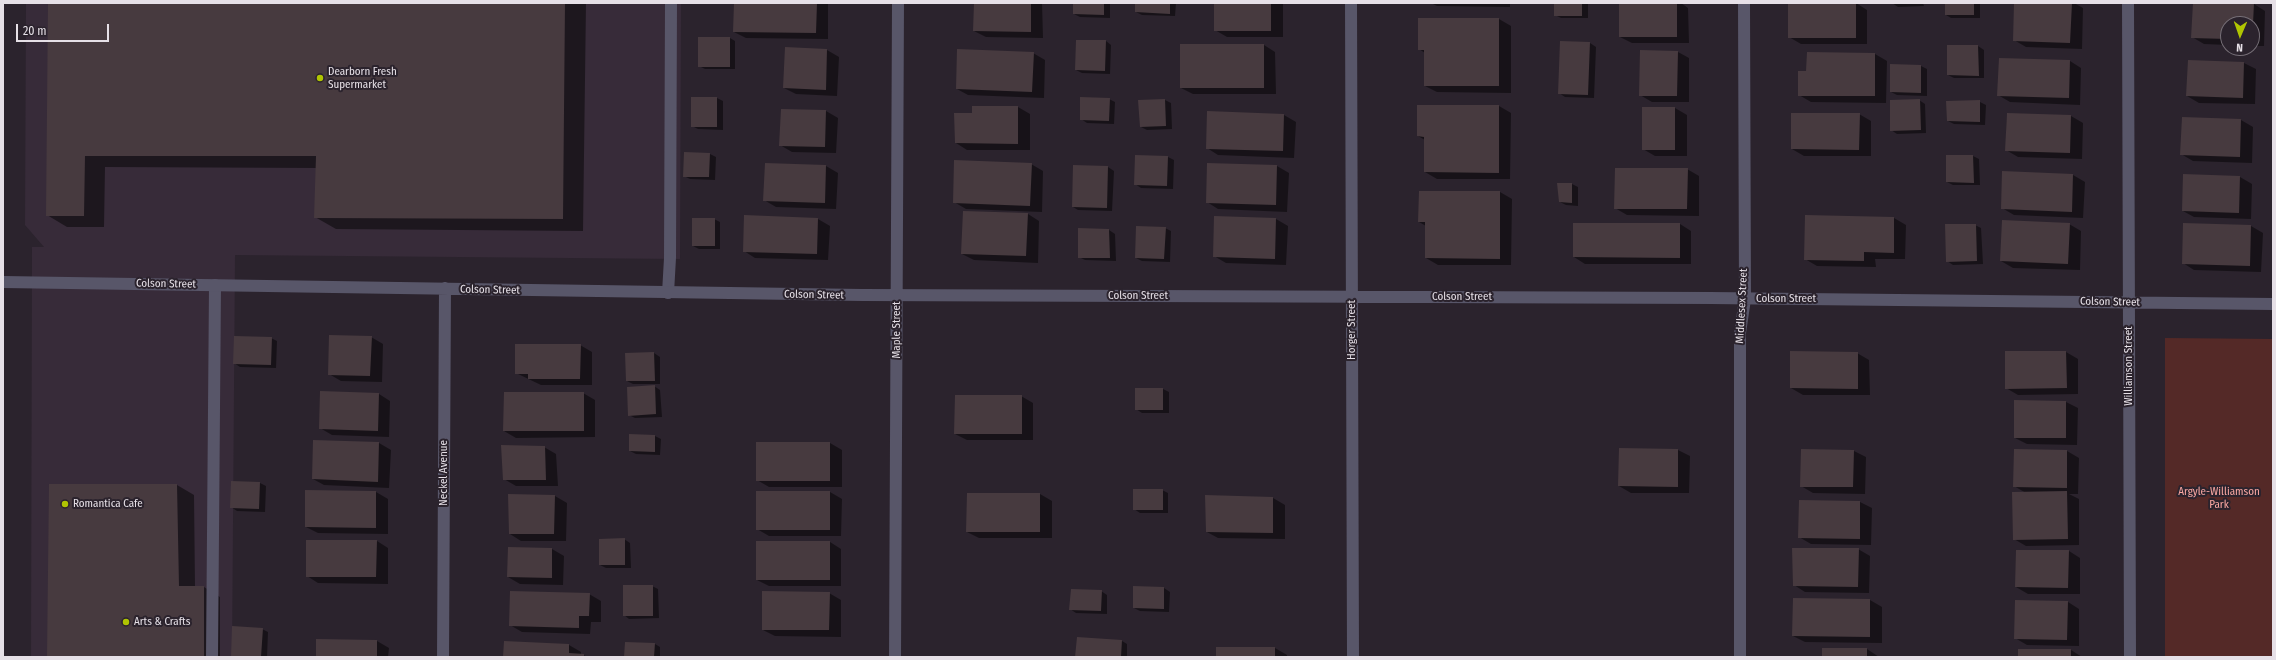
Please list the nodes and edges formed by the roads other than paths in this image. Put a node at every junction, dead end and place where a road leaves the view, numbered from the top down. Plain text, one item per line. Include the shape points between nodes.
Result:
1 (671, 3) edge
2 (898, 3) edge
3 (1351, 3) edge
4 (1744, 3) edge
5 (2128, 3) edge
6 (3, 282) edge
7 (215, 285) junction
8 (445, 288) junction
9 (668, 293) junction
10 (897, 295) junction
11 (1352, 297) junction
12 (1745, 299) junction
13 (2129, 303) junction
14 (2273, 304) edge
15 (212, 657) edge
16 (443, 657) edge
17 (895, 657) edge
18 (1353, 657) edge
19 (1740, 657) edge
20 (2130, 657) edge

1 - 9 street
2 - 10 street, Maple Street
3 - 11 street, Horger Street
4 - 12 street, Middlesex Street
5 - 13 street, Williamson Street
6 - 7 street, Colson Street
7 - 8 street, Colson Street
7 - 15 street
8 - 9 street, Colson Street
8 - 16 street, Neckel Avenue
9 - 10 street, Colson Street
10 - 11 street, Colson Street
10 - 17 street, Maple Street
11 - 12 street, Colson Street
11 - 18 street, Horger Street
12 - 13 street, Colson Street
12 - 19 street, Middlesex Street via 1740,333
13 - 14 street, Colson Street
13 - 20 street, Williamson Street

